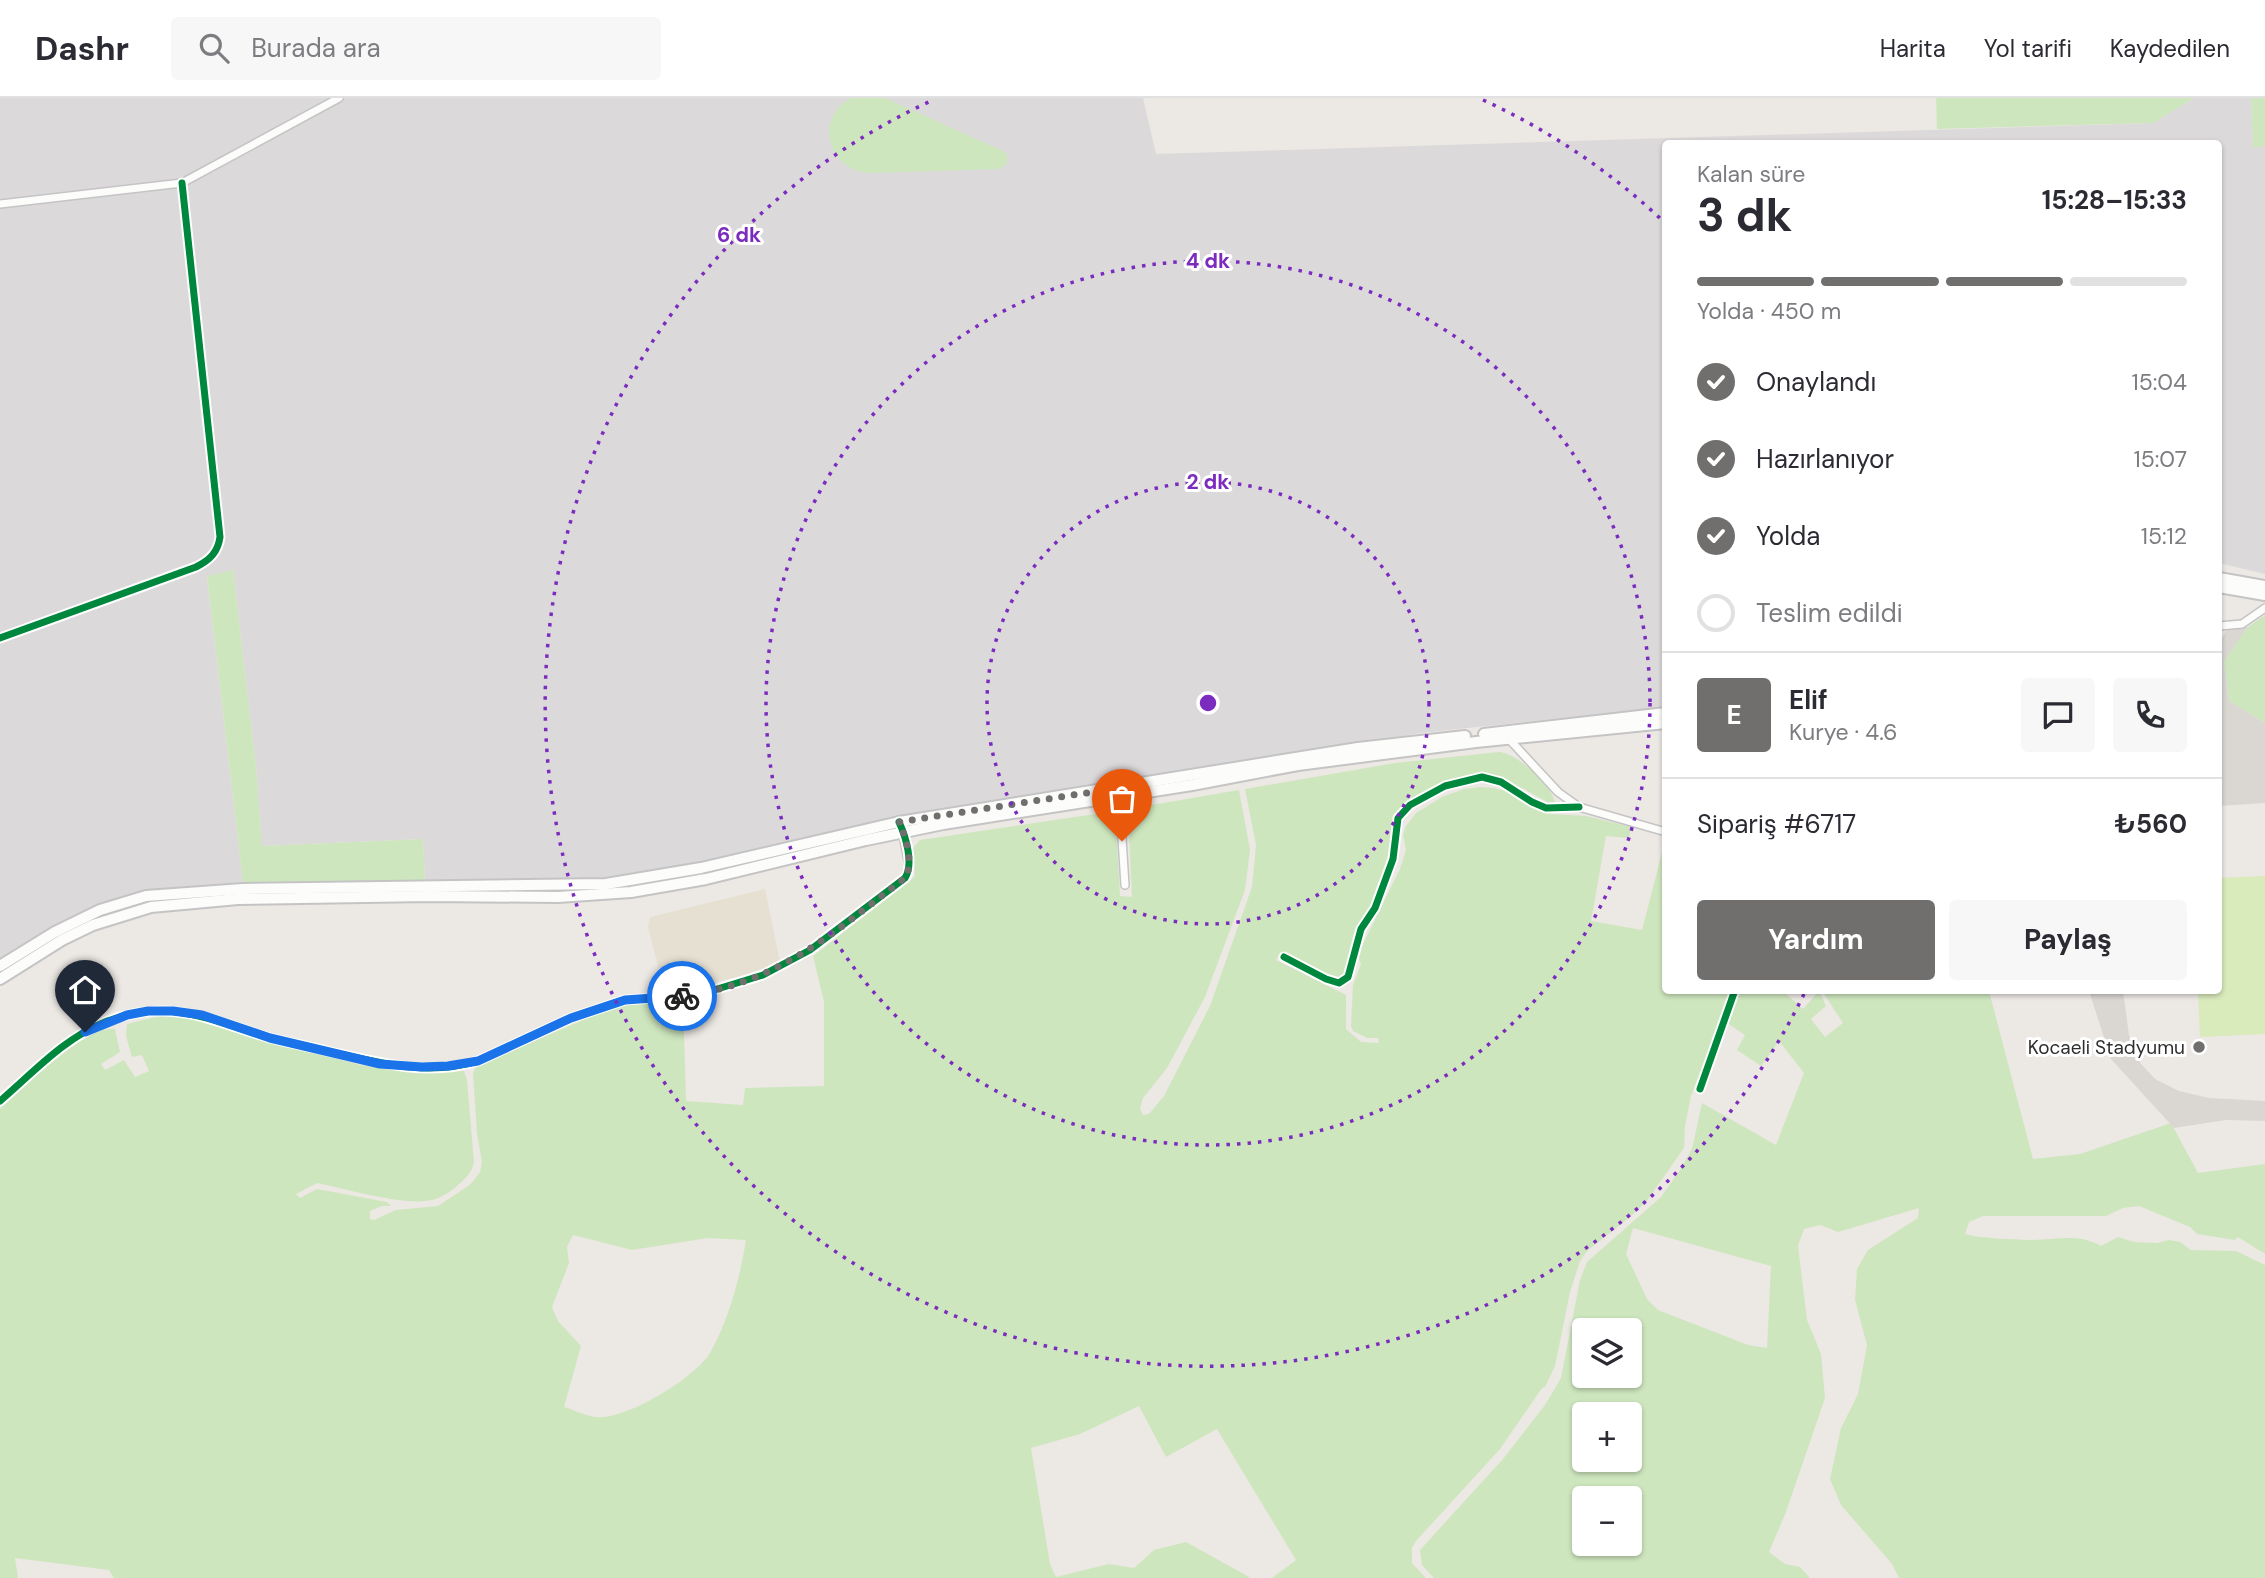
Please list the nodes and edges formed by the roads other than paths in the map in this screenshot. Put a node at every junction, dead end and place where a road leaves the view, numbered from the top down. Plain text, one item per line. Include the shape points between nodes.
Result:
1 (339, 98) edge
2 (182, 183) junction
3 (0, 204) edge
4 (2222, 579) edge
5 (2265, 586) edge
6 (2222, 588) edge
7 (2265, 595) edge
8 (2265, 608) edge
9 (2222, 626) edge
10 (0, 638) edge
11 (1662, 714) edge
12 (1662, 723) edge
13 (1506, 735) junction
14 (1119, 792) junction
15 (1579, 807) junction
16 (901, 827) junction
17 (1662, 831) edge
18 (1125, 886) dead end
19 (1284, 957) dead end
20 (0, 967) edge
21 (0, 979) edge
22 (1734, 994) edge
23 (1700, 1089) dead end
24 (0, 1101) edge

1 - 2 street
2 - 3 street
2 - 10 street via 219,544 211,558 197,567
4 - 5 main road
6 - 7 main road
8 - 9 street via 2242,624
11 - 13 main road
12 - 13 main road
13 - 14 main road
13 - 15 street via 1558,792
14 - 16 main road
14 - 18 street
15 - 17 street
15 - 19 street via 1546,808 1501,782 1482,777 1445,786 1410,804 1398,818 1393,859 1375,908 1361,929 1348,977 1339,983 1326,979
16 - 20 main road via 606,884 243,889 146,896 100,910
16 - 21 main road via 706,879 595,896 238,899 150,907 93,925
16 - 24 street via 909,866 905,878 810,950 763,975 714,990 625,1000 469,1064 422,1067 380,1064 270,1038 202,1015 148,1011 106,1022 76,1037
22 - 23 street

